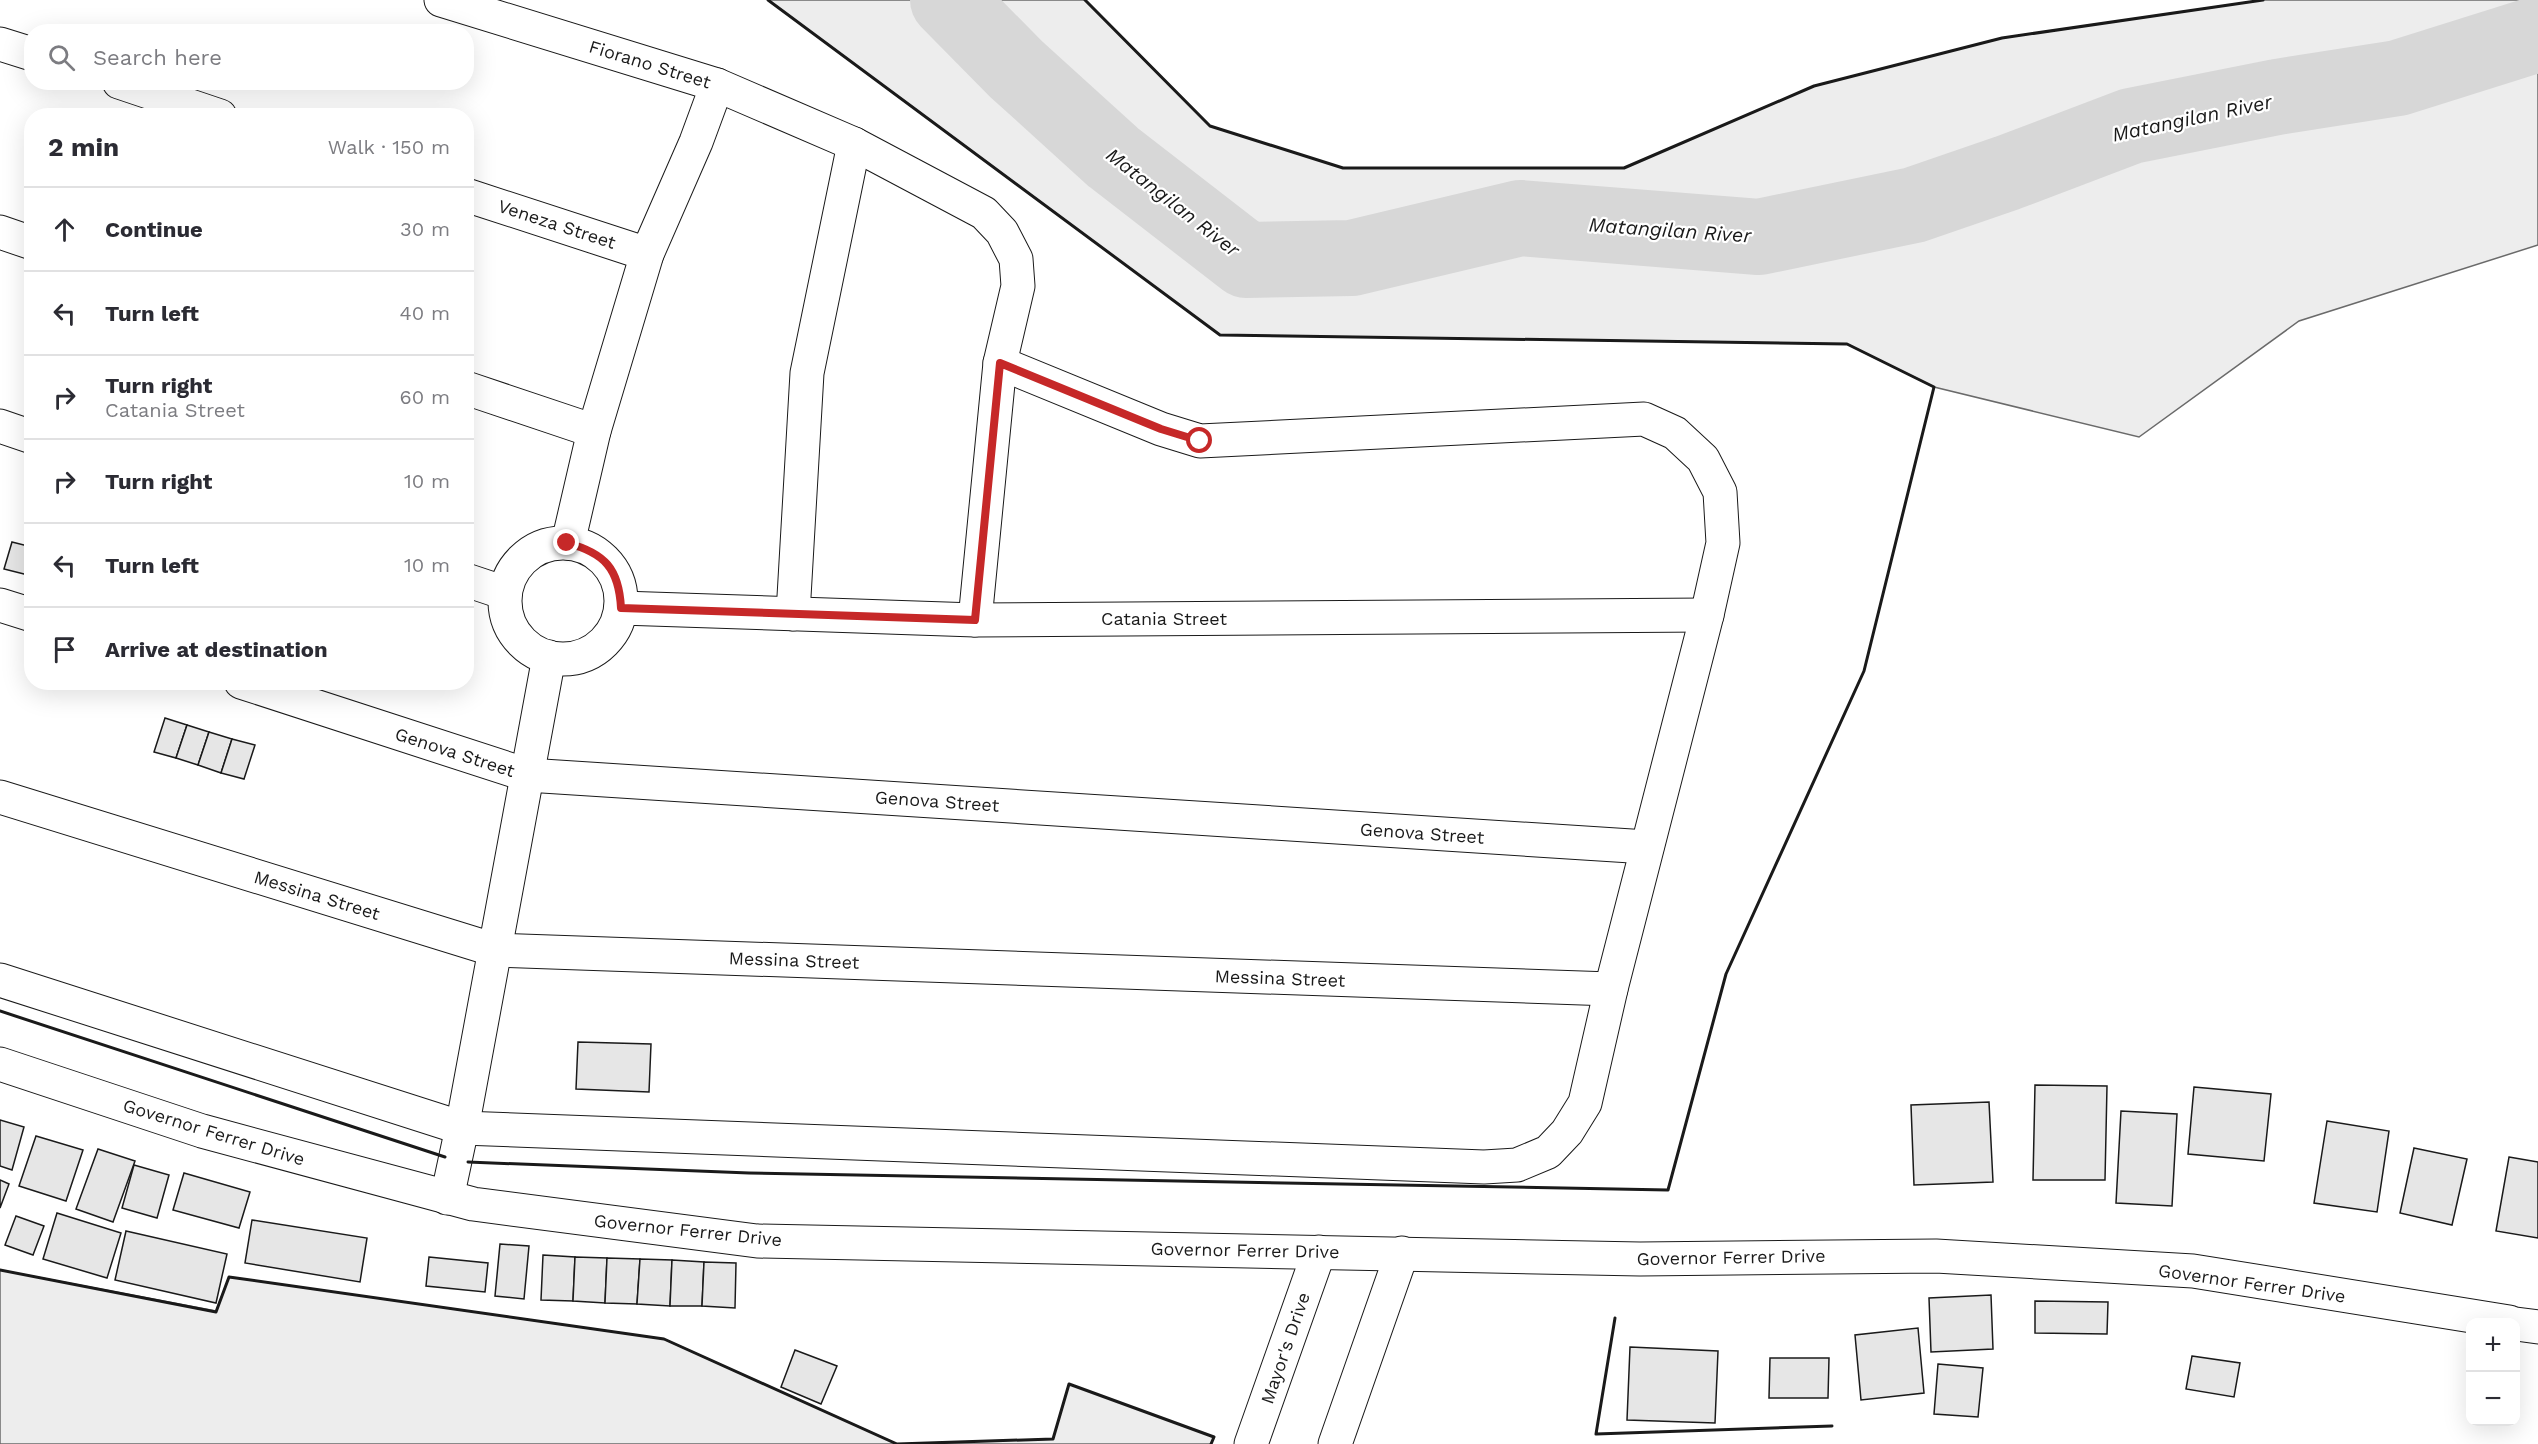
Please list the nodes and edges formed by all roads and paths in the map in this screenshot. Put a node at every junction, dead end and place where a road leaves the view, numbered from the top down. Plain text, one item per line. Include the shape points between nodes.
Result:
1 (441, 0) edge
2 (0, 44) edge
3 (24, 52) edge
4 (717, 85) junction
5 (142, 90) edge
6 (196, 108) edge
7 (854, 144) junction
8 (474, 198) edge
9 (0, 232) edge
10 (24, 240) edge
11 (647, 254) junction
12 (1000, 363) junction
13 (474, 391) edge
14 (0, 426) edge
15 (594, 431) junction
16 (24, 434) edge
17 (567, 543) junction
18 (474, 583) edge
19 (505, 593) junction
20 (0, 604) edge
21 (621, 608) junction
22 (24, 612) edge
23 (793, 614) junction
24 (1707, 615) junction
25 (975, 620) junction
26 (549, 657) junction
27 (266, 690) edge
28 (527, 775) junction
29 (0, 797) edge
30 (1647, 847) junction
31 (495, 950) junction
32 (0, 980) edge
33 (1611, 989) junction
34 (0, 1065) edge
35 (462, 1128) junction
36 (447, 1198) junction
37 (1319, 1252) junction
38 (1402, 1253) junction
39 (2478, 1318) edge
40 (2520, 1325) edge
41 (2538, 1327) edge
42 (1251, 1444) edge
43 (1335, 1444) edge

1 - 4 street, Fiorano Street
2 - 3 street
4 - 7 street, Fiorano Street
4 - 11 street
5 - 6 street
7 - 12 street, Fiorano Street via 984,213 1002,232 1016,259 1018,286
7 - 23 street via 807,373
8 - 11 street, Veneza Street
9 - 10 street
11 - 15 street
12 - 24 street via 1200,441 1644,419 1675,433 1703,459 1720,492 1723,543
12 - 25 street, Fiorano Street
13 - 15 street
14 - 16 street
15 - 17 street
17 - 19 street via 546,545 526,555 512,572
17 - 21 street via 589,549 615,573
18 - 19 street
19 - 26 street via 511,626 520,640
20 - 22 street
21 - 23 street, Catania Street
21 - 26 street via 615,626 603,642 587,653
23 - 25 street, Catania Street
24 - 25 street, Catania Street
24 - 30 street
26 - 28 street
27 - 28 street, Genova Street
28 - 30 street, Genova Street
28 - 31 street
29 - 31 street, Messina Street
30 - 33 street
31 - 33 street, Messina Street
31 - 35 street
32 - 35 street
33 - 35 street via 1585,1102 1567,1132 1548,1152 1516,1165 1484,1167
34 - 36 street, Governor Ferrer Drive via 202,1131
35 - 36 street
36 - 37 street, Governor Ferrer Drive via 757,1241
37 - 38 street, Governor Ferrer Drive
37 - 42 street, Mayor's Drive
38 - 39 street, Governor Ferrer Drive via 1640,1259 1936,1256 2181,1270
38 - 43 street
40 - 41 street

